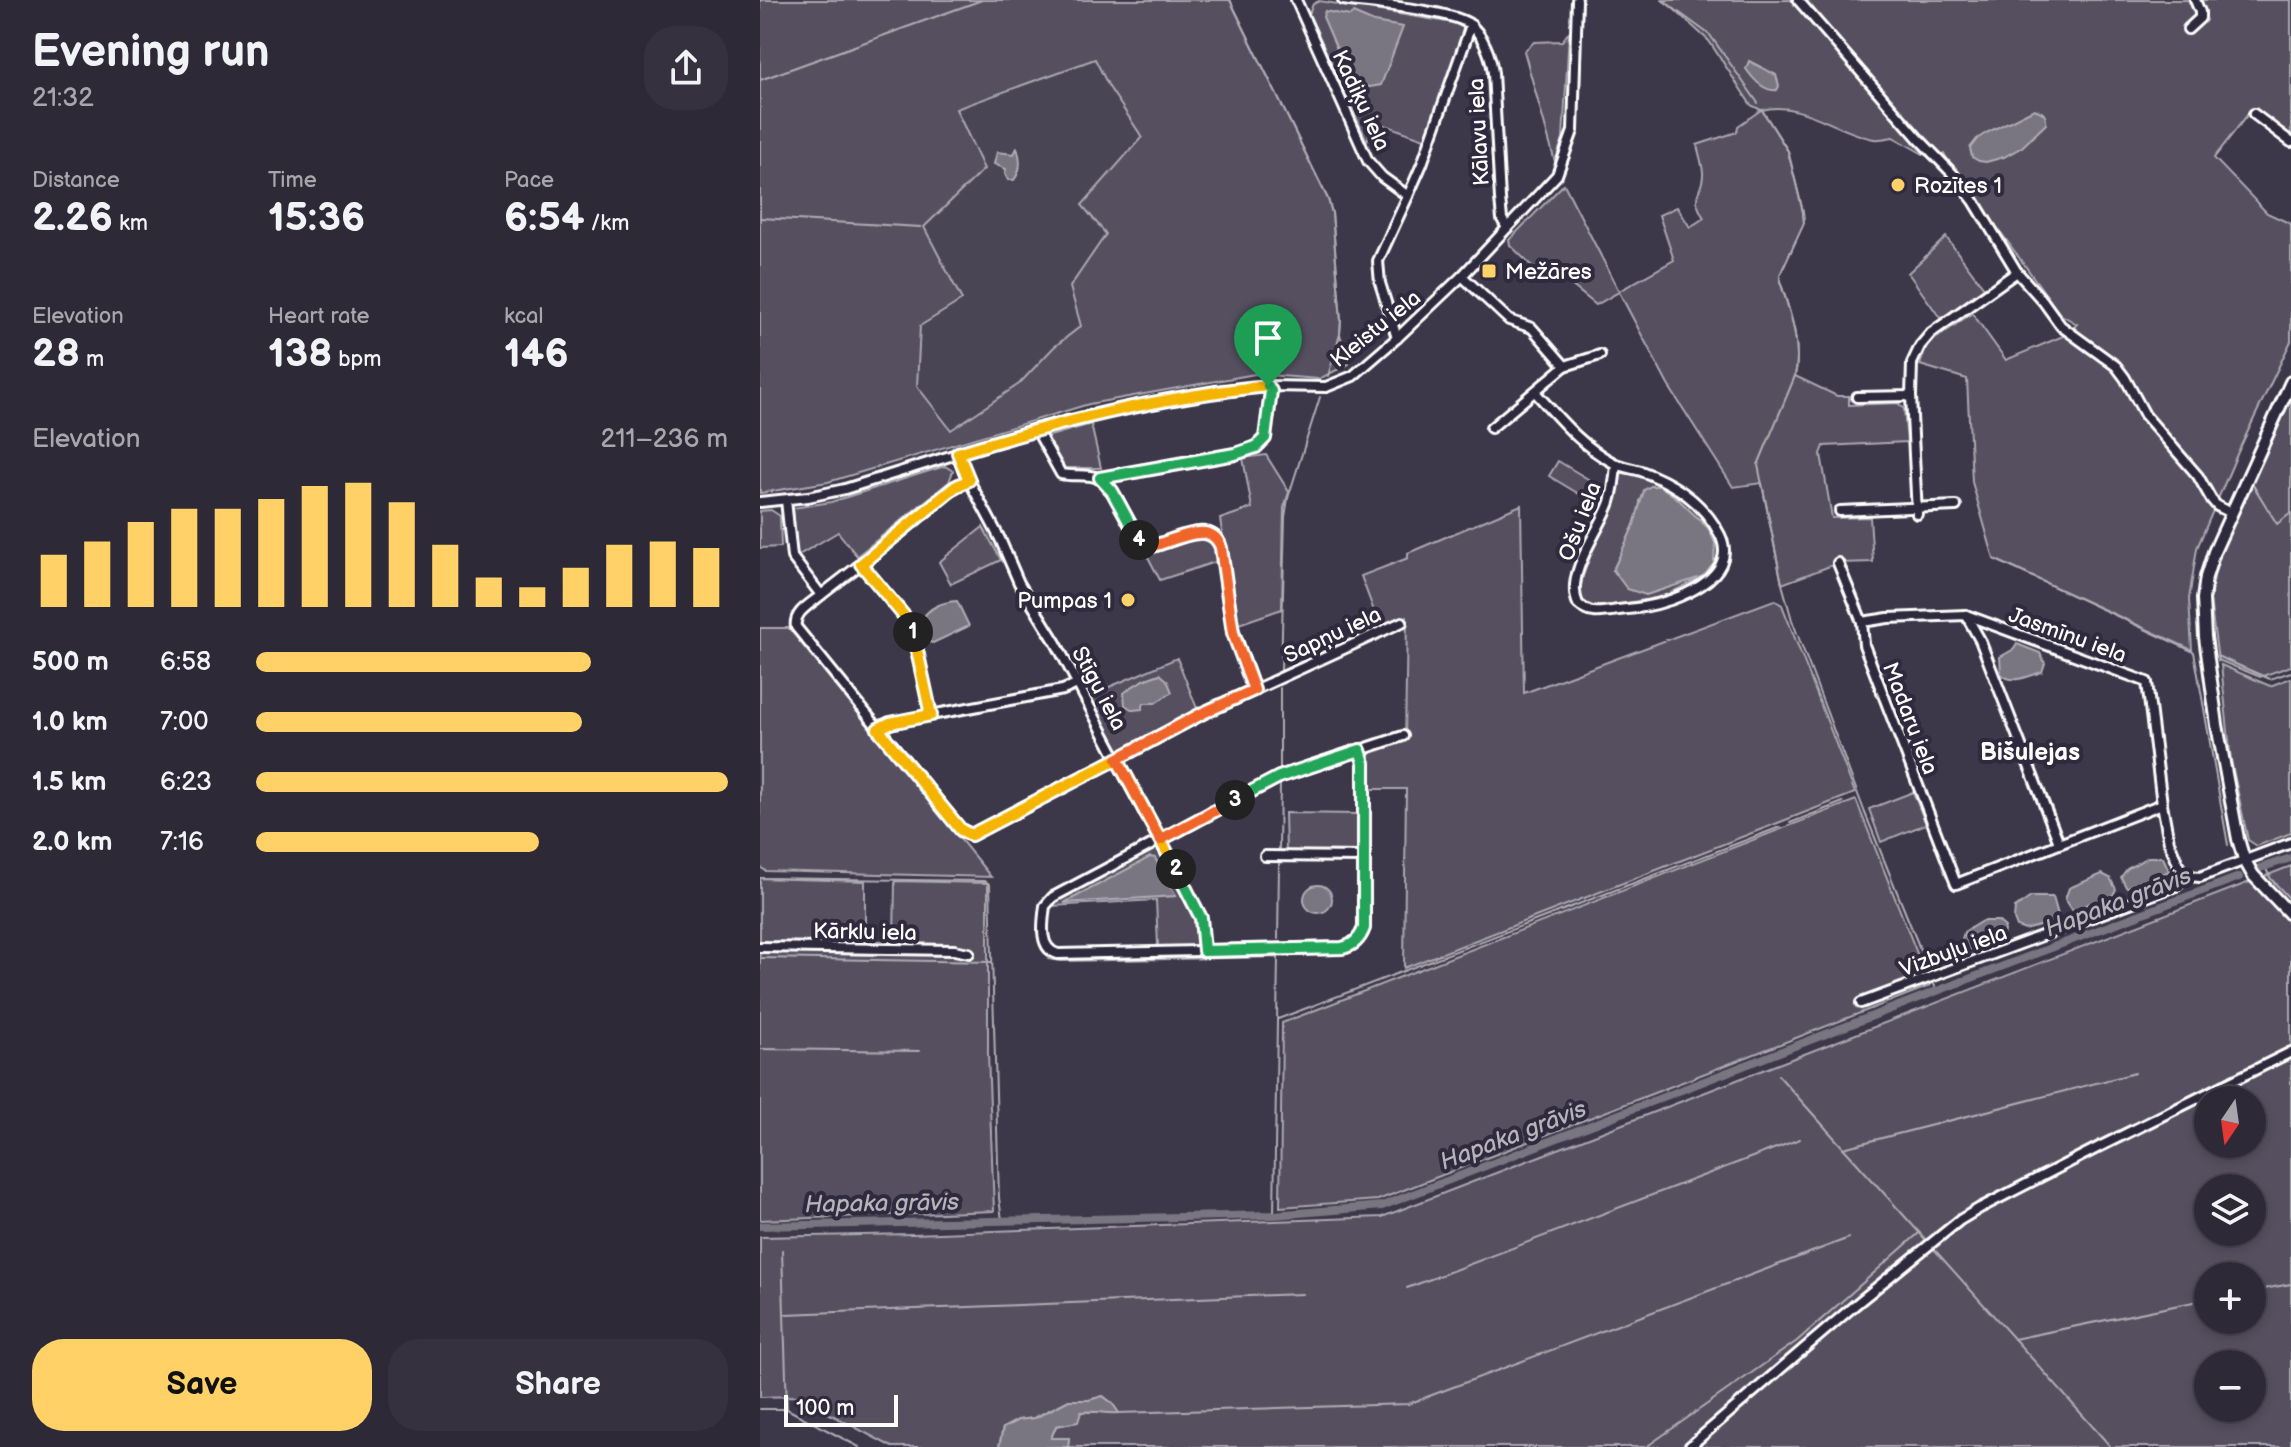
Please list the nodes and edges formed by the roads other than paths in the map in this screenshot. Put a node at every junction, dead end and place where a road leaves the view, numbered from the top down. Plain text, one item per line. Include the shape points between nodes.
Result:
1 (1296, 0) edge
2 (1343, 0) edge
3 (1577, 0) edge
4 (1798, 0) edge
5 (2195, 0) edge
6 (1471, 25) junction
7 (2188, 29) dead end
8 (2254, 114) dead end
9 (2291, 142) edge
10 (1408, 196) junction
11 (1507, 228) junction
12 (2017, 272) junction
13 (1462, 276) junction
14 (1397, 338) junction
15 (1600, 355) dead end
16 (1565, 366) junction
17 (2291, 382) edge
18 (1268, 386) junction
19 (1535, 392) junction
20 (1911, 396) junction
21 (1857, 397) dead end
22 (1491, 428) dead end
23 (1036, 429) junction
24 (958, 453) junction
25 (1616, 464) junction
26 (1100, 478) junction
27 (969, 480) junction
28 (786, 500) junction
29 (760, 502) edge
30 (1956, 506) dead end
31 (1916, 510) junction
32 (1840, 511) dead end
33 (2231, 513) junction
34 (1838, 563) dead end
35 (861, 564) junction
36 (821, 595) junction
37 (1966, 615) junction
38 (1402, 622) dead end
39 (1862, 622) junction
40 (1994, 625) junction
41 (1980, 640) junction
42 (1077, 684) junction
43 (1254, 690) junction
44 (931, 715) junction
45 (878, 729) junction
46 (1403, 736) dead end
47 (1360, 750) junction
48 (1117, 759) junction
49 (2162, 804) junction
50 (1160, 840) junction
51 (2059, 843) junction
52 (2291, 843) edge
53 (1265, 856) dead end
54 (1363, 857) junction
55 (2244, 859) junction
56 (2189, 876) junction
57 (2291, 915) edge
58 (760, 947) edge
59 (1204, 951) junction
60 (969, 953) dead end
61 (1861, 1003) dead end
62 (2291, 1052) edge
63 (1689, 1447) edge

1 - 10 street, Kadiķu iela via 1368,161
2 - 6 street via 1454,17
3 - 11 street, Kleistu iela via 1573,131 1557,175
4 - 12 street via 1953,174
5 - 7 street via 2200,18
6 - 10 street
6 - 11 street, Kālavu iela via 1491,58 1499,188
8 - 9 street
10 - 14 street via 1378,261
11 - 13 street, Kleistu iela
12 - 20 street via 1931,333 1912,363
12 - 33 street via 2061,326 2116,366 2145,415 2217,506
13 - 14 street, Kleistu iela
13 - 16 street via 1509,320 1532,328
14 - 18 street, Kleistu iela via 1353,376 1326,387
15 - 16 street
16 - 19 street
17 - 33 main road
18 - 23 street, Kleistu iela via 1217,391
18 - 26 street via 1265,438 1256,447
19 - 22 street
19 - 25 street, Ošu iela via 1582,442
20 - 21 street
20 - 31 street
23 - 24 street, Kleistu iela
23 - 26 street via 1061,474
24 - 27 street, Stīgu iela
24 - 28 street, Kleistu iela via 845,489
25 - 25 street, Ošu iela via 1665,481 1689,497 1719,533 1724,557 1706,582 1669,600 1593,612 1578,604 1573,591 1610,502
26 - 43 street via 1144,544 1201,532 1217,538 1233,633
27 - 35 street
27 - 42 street, Stīgu iela via 1024,594
28 - 29 street, Kleistu iela
28 - 36 street via 792,557
30 - 31 street
31 - 32 street
33 - 55 main road via 2214,552 2203,599 2217,725
34 - 39 street, Madaru iela
35 - 36 street
35 - 44 street via 912,629
36 - 45 street, Stīgu iela via 797,616 796,627
37 - 39 street, Jasmīnu iela
37 - 40 street, Jasmīnu iela
37 - 41 street
38 - 43 street, Sapņu iela
39 - 51 street, Madaru iela via 1864,645 1956,884
40 - 41 street
40 - 49 street, Jasmīnu iela via 2147,682
41 - 51 street
42 - 44 street
42 - 48 street, Stīgu iela
43 - 48 street, Sapņu iela
44 - 45 street
45 - 48 street, Stīgu iela via 961,830 971,835
46 - 47 street
47 - 50 street via 1279,777
47 - 54 street
48 - 50 street
49 - 51 street
49 - 56 street, Jasmīnu iela via 2176,862
50 - 59 street via 1201,918
50 - 59 street via 1046,902 1045,945 1058,954
52 - 55 street
53 - 54 street
54 - 59 street via 1364,928 1353,944
55 - 56 street via 2200,877
55 - 57 main road
56 - 61 street, Vizbuļu iela via 2176,886
58 - 60 street, Kārklu iela
62 - 63 street via 1960,1220

